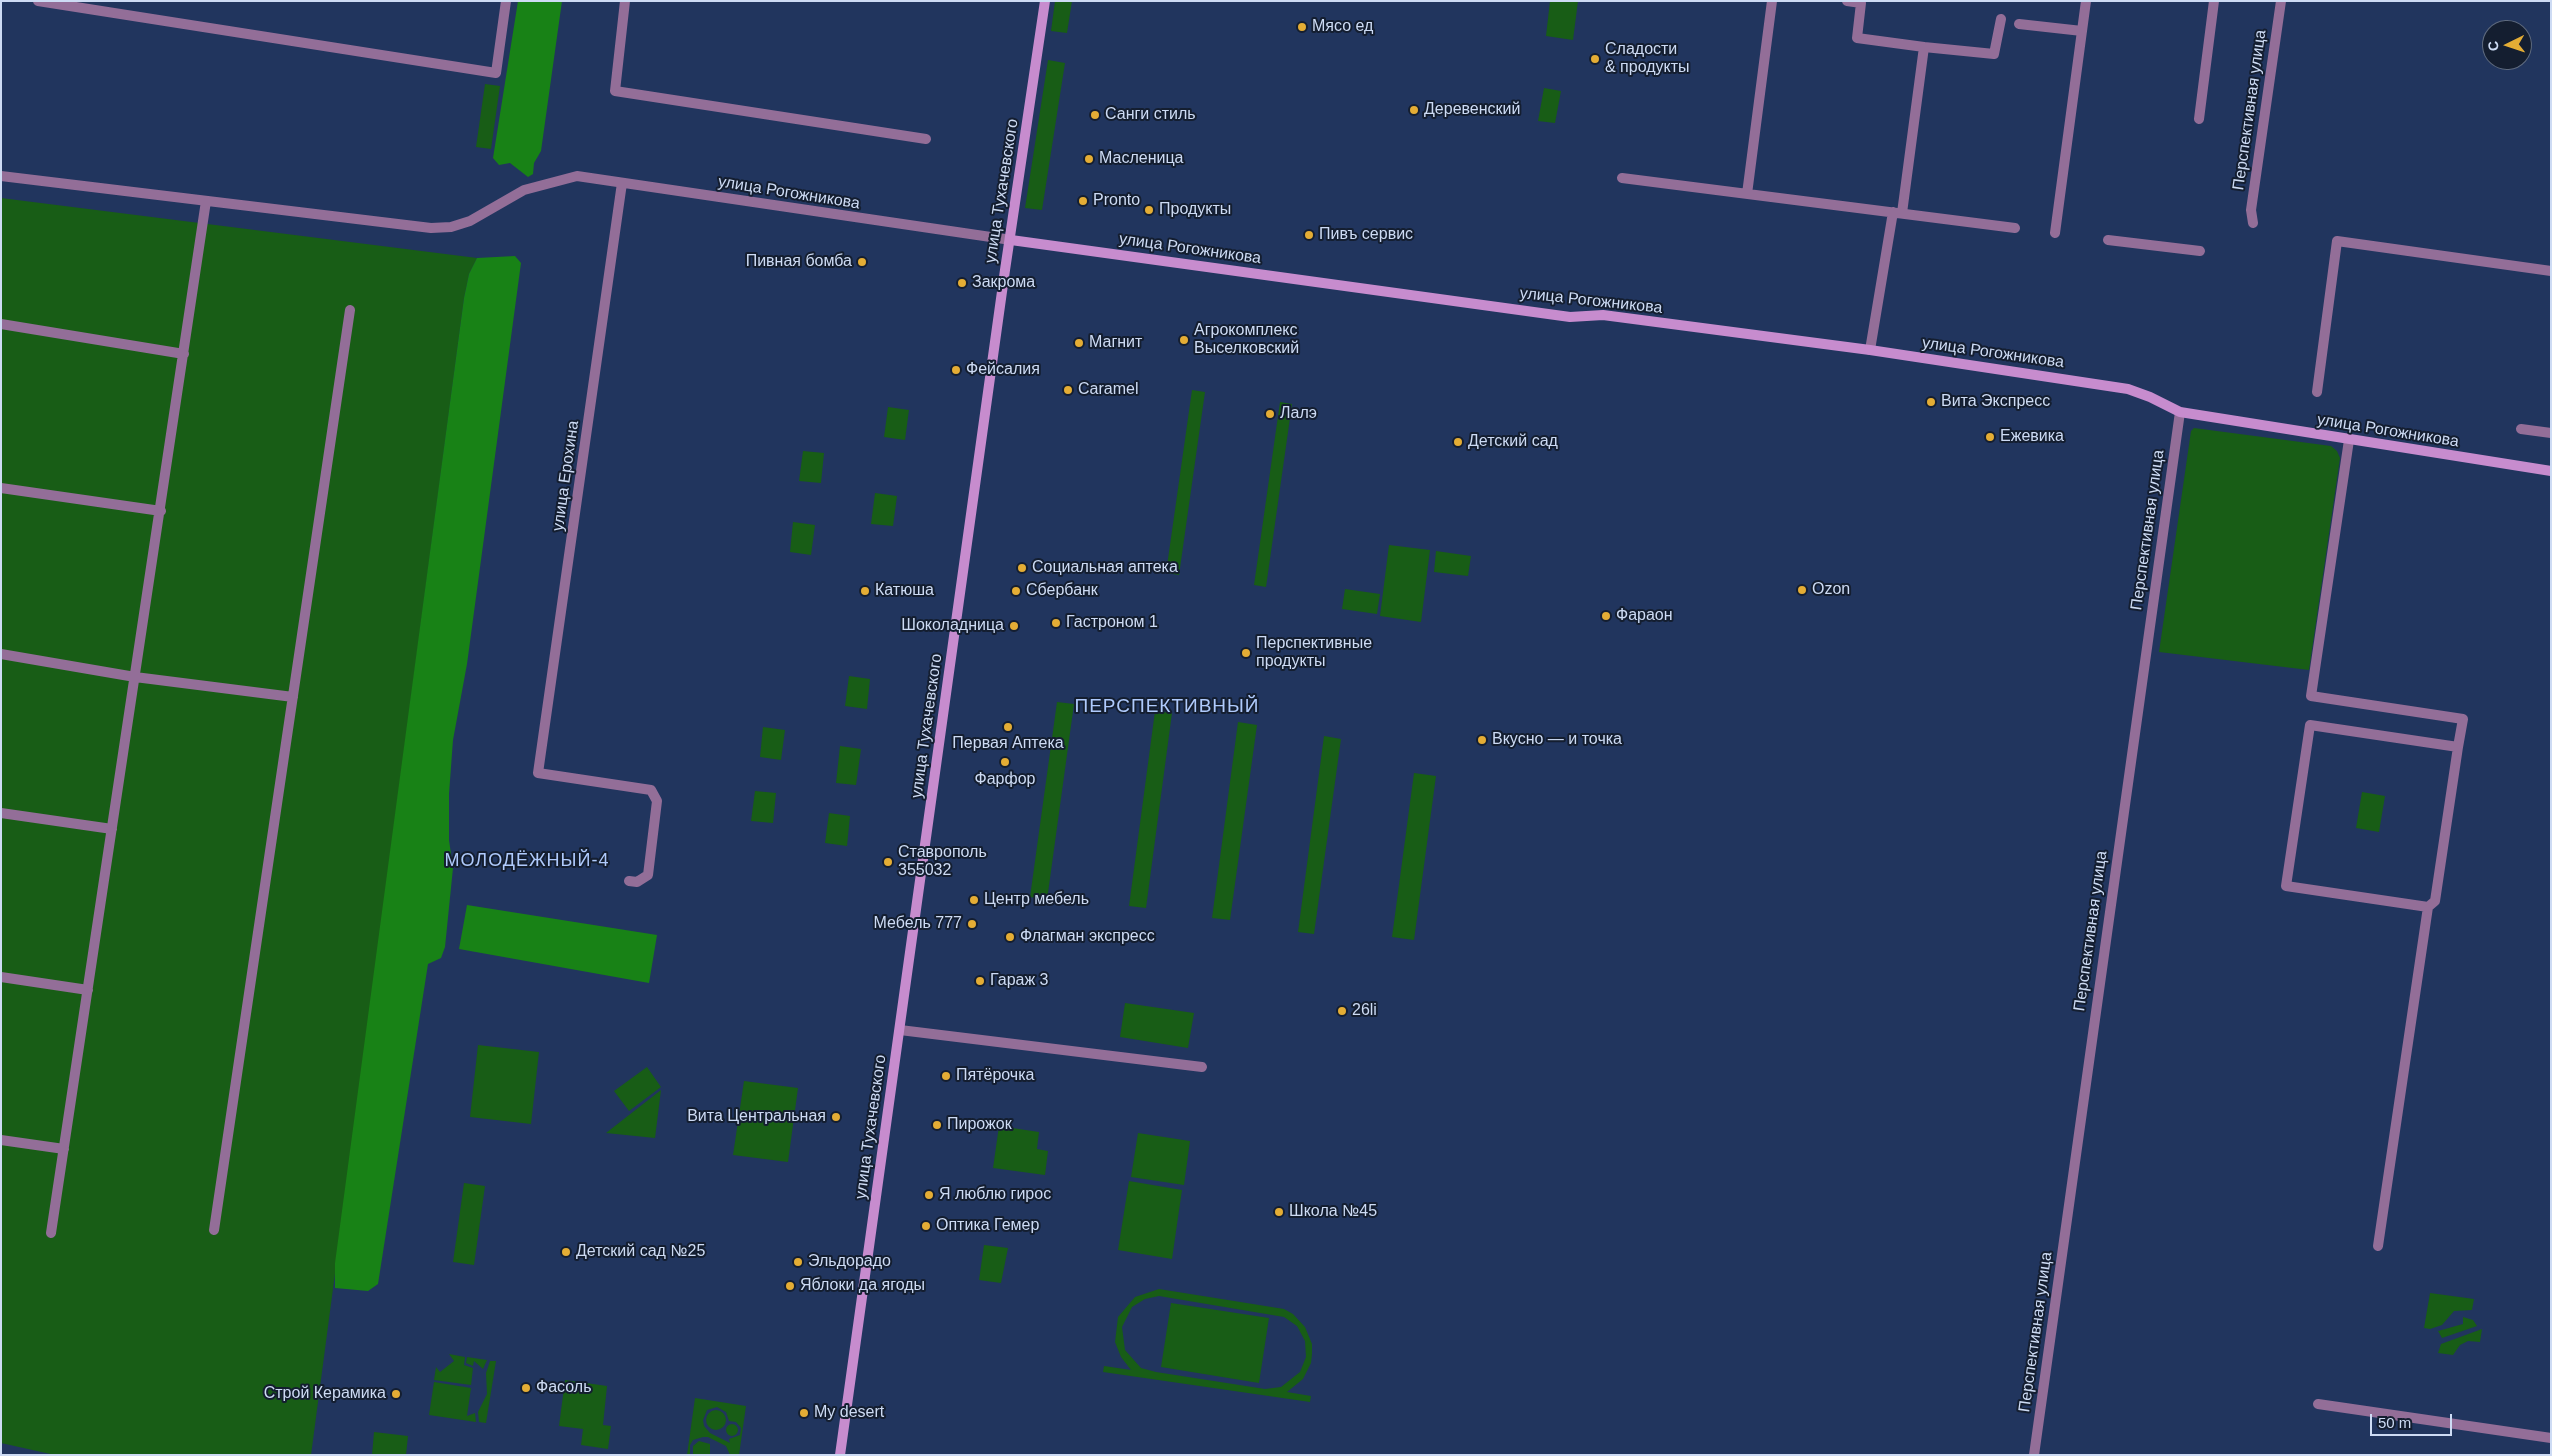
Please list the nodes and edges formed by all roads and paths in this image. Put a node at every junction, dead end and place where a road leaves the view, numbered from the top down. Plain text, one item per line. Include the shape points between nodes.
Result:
1 (38, 1) edge
2 (506, 1) edge
3 (625, 1) edge
4 (1045, 1) edge
5 (1772, 1) edge
6 (1847, 1) edge
7 (2086, 1) edge
8 (2214, 1) edge
9 (2281, 1) edge
10 (2001, 19) dead end
11 (2019, 24) dead end
12 (2082, 31) junction
13 (1924, 47) junction
14 (2199, 119) dead end
15 (926, 139) dead end
16 (1, 176) edge
17 (1622, 178) dead end
18 (622, 183) junction
19 (1747, 194) junction
20 (206, 201) junction
21 (1898, 213) junction
22 (2253, 223) dead end
23 (2015, 228) dead end
24 (2056, 233) dead end
25 (1010, 240) junction
26 (2108, 240) dead end
27 (2200, 251) dead end
28 (2551, 271) edge
29 (350, 310) dead end
30 (1, 324) edge
31 (1870, 350) junction
32 (184, 354) junction
33 (2317, 392) dead end
34 (2180, 412) junction
35 (2521, 429) dead end
36 (2551, 433) edge
37 (2349, 440) junction
38 (2551, 471) edge
39 (1, 488) edge
40 (161, 512) junction
41 (1, 654) edge
42 (135, 677) junction
43 (293, 696) junction
44 (2458, 747) junction
45 (1, 813) edge
46 (112, 829) junction
47 (629, 881) dead end
48 (2428, 907) junction
49 (1, 976) edge
50 (88, 990) junction
51 (900, 1030) junction
52 (1202, 1067) dead end
53 (1, 1140) edge
54 (64, 1149) junction
55 (214, 1230) dead end
56 (51, 1233) dead end
57 (2378, 1246) dead end
58 (2318, 1404) dead end
59 (2551, 1438) edge
60 (840, 1455) edge
61 (2034, 1455) edge

1 - 2 street via 496,73
3 - 15 street via 616,91
4 - 25 street, улица Тухачевского
5 - 19 street
6 - 13 street via 1861,3 1857,38
7 - 12 street
8 - 14 street
9 - 22 street, Перспективная улица via 2251,210
10 - 13 street via 1994,54
11 - 12 street
12 - 24 street
13 - 21 street
16 - 20 street, улица Рогожникова
17 - 19 street
18 - 20 street, улица Рогожникова via 577,176 524,190 470,221 444,228
18 - 25 street, улица Рогожникова
18 - 47 street, улица Ерохина via 538,773 651,790 657,801 648,874 637,882
19 - 21 street
20 - 32 street
21 - 23 street
21 - 31 street
25 - 31 street, улица Рогожникова via 1570,317 1603,315
25 - 51 street, улица Тухачевского
26 - 27 street
28 - 33 street via 2337,241
29 - 43 street
30 - 32 street
31 - 34 street, улица Рогожникова via 2128,389
32 - 40 street
34 - 37 street, улица Рогожникова
34 - 61 street, Перспективная улица
35 - 36 street
37 - 38 street, улица Рогожникова
37 - 44 street via 2310,696 2463,719
39 - 40 street
40 - 42 street
41 - 42 street
42 - 43 street
42 - 46 street
43 - 55 street
44 - 48 street via 2435,901
44 - 48 street via 2310,725 2286,886
45 - 46 street
46 - 50 street
48 - 57 street
49 - 50 street
50 - 54 street
51 - 52 street
51 - 60 street, улица Тухачевского
53 - 54 street
54 - 56 street
58 - 59 street

